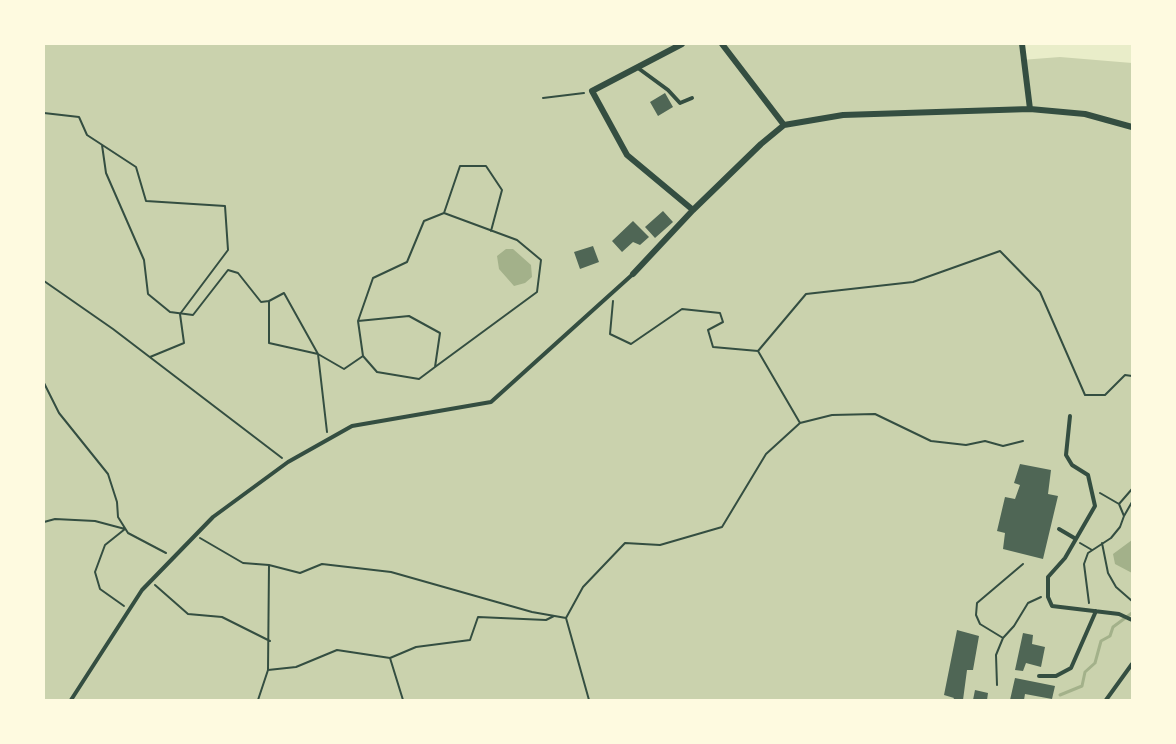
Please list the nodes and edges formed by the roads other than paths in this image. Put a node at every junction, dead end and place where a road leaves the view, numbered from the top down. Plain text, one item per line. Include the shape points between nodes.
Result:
1 (682, 44) edge
2 (722, 44) edge
3 (1022, 44) edge
4 (638, 67) junction
5 (692, 98) dead end
6 (1030, 109) junction
7 (784, 125) junction
8 (1132, 127) edge
9 (693, 210) junction
10 (633, 274) joint
11 (1070, 416) dead end
12 (1059, 529) dead end
13 (1076, 539) junction
14 (1096, 611) junction
15 (1132, 620) edge
16 (1132, 664) edge
17 (1039, 676) dead end
18 (71, 700) edge
19 (1106, 700) edge

1 - 4 street
2 - 7 street
3 - 6 street
4 - 5 lane via 680,103
4 - 9 street via 592,91 627,155
6 - 7 street via 843,115
6 - 8 street via 1085,114
7 - 9 street
9 - 10 street
10 - 18 lane via 490,402 352,426 288,462 213,516 151,580
11 - 13 lane via 1066,455 1072,465 1088,475 1095,506
12 - 13 lane
13 - 14 lane via 1048,577 1048,597 1052,606
14 - 15 lane
14 - 17 lane via 1071,668 1056,676
16 - 19 lane

